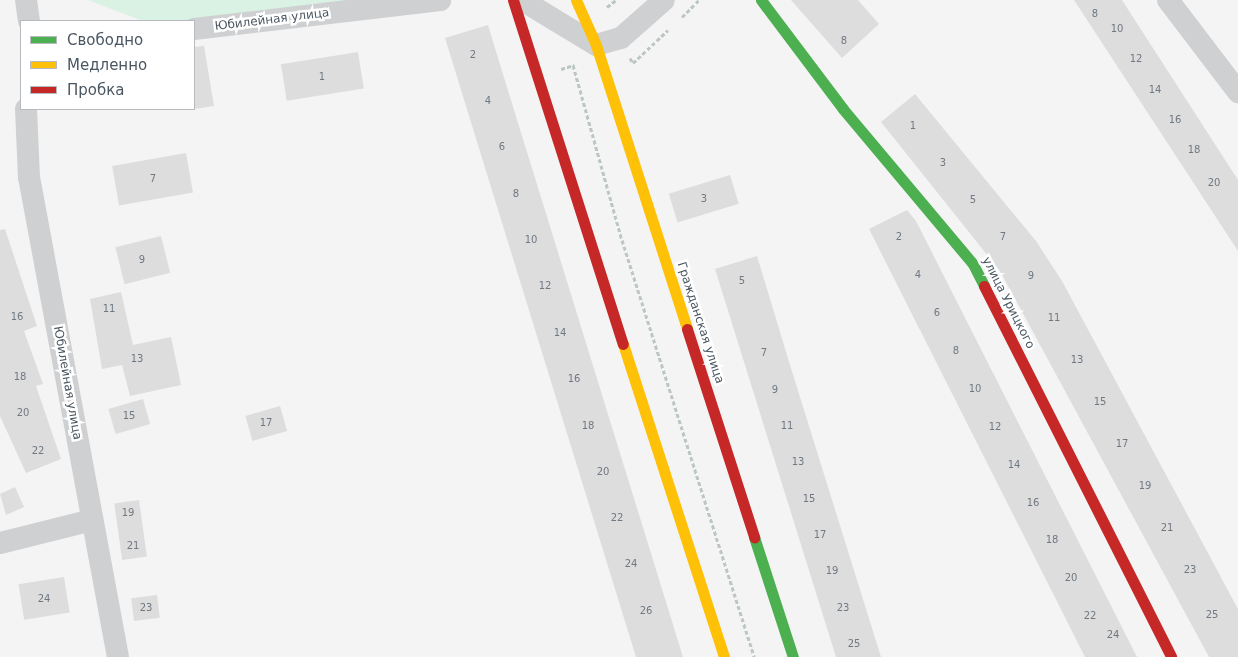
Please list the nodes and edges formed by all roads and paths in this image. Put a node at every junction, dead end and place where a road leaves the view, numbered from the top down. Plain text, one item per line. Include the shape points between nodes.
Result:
1 (26, 0) edge
2 (440, 0) edge
3 (513, 0) edge
4 (522, 0) edge
5 (576, 0) edge
6 (616, 0) edge
7 (664, 0) edge
8 (699, 0) edge
9 (760, 0) edge
10 (1168, 0) edge
11 (607, 8) dead end
12 (679, 19) dead end
13 (30, 20) edge
14 (673, 25) dead end
15 (195, 29) edge
16 (596, 45) junction
17 (633, 63) dead end
18 (573, 66) junction
19 (539, 77) junction
20 (1238, 92) edge
21 (26, 110) edge
22 (92, 520) junction
23 (0, 543) edge
24 (118, 657) edge
25 (724, 657) edge
26 (754, 657) edge
27 (793, 657) edge
28 (1171, 657) edge

1 - 13 street
2 - 15 street, Юбилейная улица
3 - 19 street
4 - 16 street via 557,26
5 - 16 street, Гражданская улица
6 - 11 path
7 - 16 street via 621,38
8 - 12 path
9 - 28 street, улица Урицкого via 844,109 974,264
10 - 20 street
14 - 17 path
16 - 18 path
16 - 27 street, Гражданская улица
18 - 19 path
18 - 26 path via 622,240
19 - 25 street
21 - 22 street, Юбилейная улица via 30,177
22 - 23 street
22 - 24 street, Юбилейная улица

